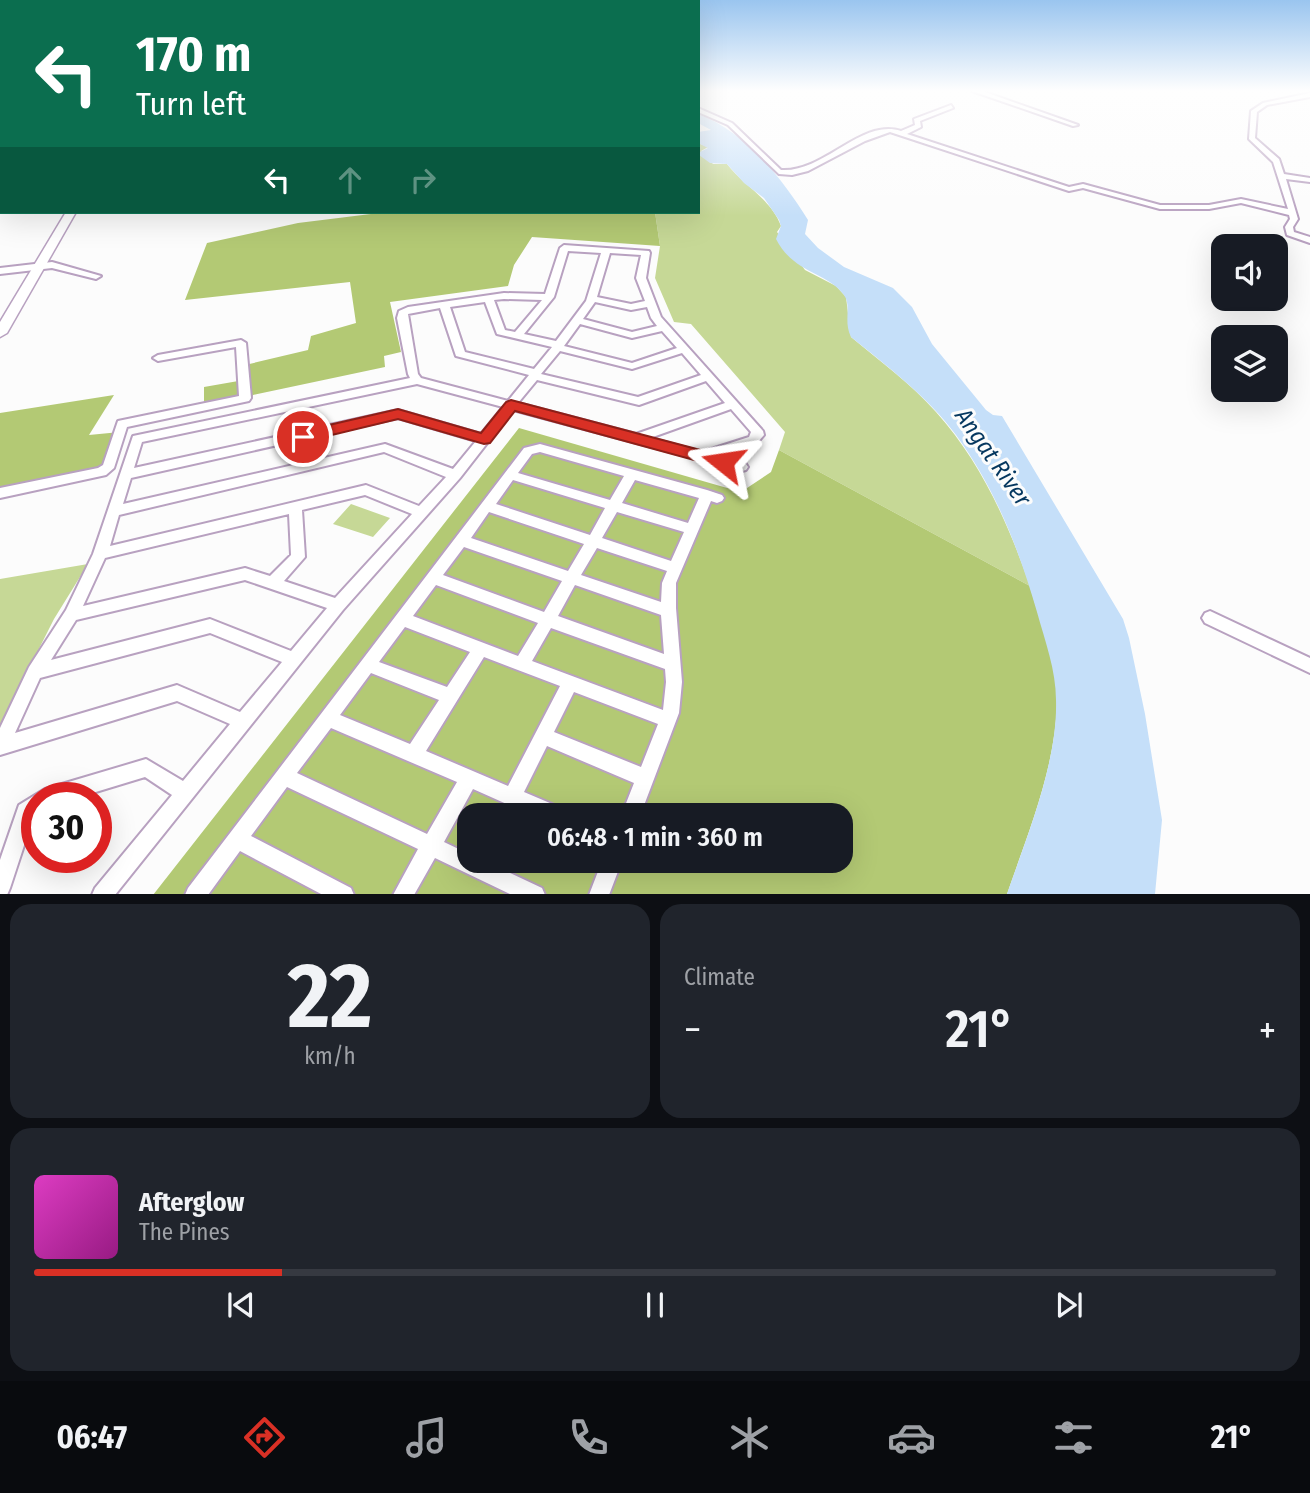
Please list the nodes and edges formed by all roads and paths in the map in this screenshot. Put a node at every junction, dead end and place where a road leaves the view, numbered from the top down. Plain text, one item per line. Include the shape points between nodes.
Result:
1 (739, 133) edge
2 (874, 133) edge
3 (899, 133) edge
4 (903, 133) joint
5 (1254, 133) edge
6 (1280, 176) junction
7 (1310, 180) edge
8 (1293, 213) junction
9 (70, 214) edge
10 (1310, 240) edge
11 (606, 251) junction
12 (41, 265) junction
13 (0, 271) edge
14 (96, 276) dead end
15 (549, 297) junction
16 (488, 298) junction
17 (592, 299) junction
18 (650, 303) junction
19 (444, 305) junction
20 (577, 320) junction
21 (665, 327) junction
22 (0, 334) edge
23 (517, 336) junction
24 (558, 346) junction
25 (685, 349) junction
26 (158, 358) dead end
27 (535, 374) junction
28 (709, 376) junction
29 (417, 380) junction
30 (733, 404) junction
31 (511, 405) junction
32 (484, 439) junction
33 (638, 439) junction
34 (703, 457) junction
35 (742, 467) dead end
36 (127, 474) junction
37 (632, 474) junction
38 (455, 475) junction
39 (510, 475) junction
40 (0, 493) edge
41 (486, 506) junction
42 (614, 506) junction
43 (295, 508) junction
44 (114, 511) junction
45 (421, 512) junction
46 (692, 529) junction
47 (461, 540) junction
48 (594, 541) junction
49 (100, 554) junction
50 (675, 568) junction
51 (433, 578) junction
52 (572, 578) junction
53 (272, 583) junction
54 (338, 606) junction
55 (668, 611) junction
56 (71, 615) junction
57 (1210, 618) dead end
58 (402, 619) junction
59 (548, 619) junction
60 (481, 649) junction
61 (295, 660) junction
62 (522, 664) junction
63 (368, 665) junction
64 (673, 665) junction
65 (1310, 666) edge
66 (35, 673) junction
67 (570, 683) junction
68 (450, 696) junction
69 (328, 718) junction
70 (668, 720) junction
71 (244, 722) junction
72 (543, 736) junction
73 (1, 745) edge
74 (414, 754) junction
75 (284, 776) junction
76 (469, 778) junction
77 (645, 778) junction
78 (99, 782) edge
79 (186, 793) junction
80 (512, 796) junction
81 (528, 803) edge
82 (635, 803) edge
83 (21, 827) edge
84 (237, 839) junction
85 (431, 846) junction
86 (607, 873) edge
87 (0, 888) edge
88 (102, 894) edge
89 (195, 894) edge
90 (344, 894) edge
91 (403, 894) edge
92 (535, 894) edge
93 (598, 894) edge

1 - 2 street via 785,174 799,173
3 - 4 street
4 - 8 street via 1069,189 1099,189 1160,207 1209,207 1242,201
5 - 6 street via 1252,139 1276,161
6 - 7 street
6 - 8 street
8 - 10 street via 1290,233
9 - 12 main road
11 - 15 street via 564,248
11 - 17 street
11 - 18 street via 646,253 641,278
12 - 13 street
12 - 14 street
12 - 22 main road
15 - 16 street
15 - 23 street
16 - 19 street
16 - 23 street via 501,332
17 - 18 street via 631,307
17 - 20 street
18 - 21 street
19 - 27 street via 460,354
19 - 29 street via 403,313
20 - 21 street via 632,335
20 - 24 street
21 - 25 street
23 - 24 street
24 - 25 street via 632,366
24 - 27 street
25 - 28 street
26 - 40 street via 241,343 245,398 122,424 108,468 102,472
27 - 28 street via 639,401
27 - 31 street
28 - 30 street
29 - 31 street
29 - 36 street via 136,439
30 - 33 street
30 - 34 street via 758,435
31 - 32 street
31 - 33 street
32 - 36 street via 398,414
32 - 38 street
33 - 34 street
34 - 35 street
36 - 44 street
37 - 39 street via 537,448 528,451
37 - 42 street
37 - 46 street via 712,497
38 - 44 street via 385,448
38 - 45 street
39 - 41 street
39 - 42 street
41 - 47 street
41 - 48 street
42 - 46 street
42 - 48 street
43 - 45 street via 366,490
43 - 49 street
43 - 53 street via 298,557
44 - 49 street
45 - 54 street
46 - 50 street
47 - 51 street
47 - 52 street
48 - 50 street
48 - 52 street
49 - 56 street
50 - 55 street via 669,583
51 - 58 street
51 - 59 street
52 - 55 street
52 - 59 street
53 - 54 street
53 - 56 street via 245,574
54 - 61 street
55 - 64 street
56 - 66 street
57 - 65 street
58 - 60 street
58 - 63 street
59 - 62 street
59 - 64 street
60 - 62 street
60 - 68 street
61 - 66 street via 210,626
61 - 71 street
62 - 67 street
63 - 68 street
63 - 69 street
64 - 70 street via 674,694
66 - 73 street
67 - 70 street
67 - 72 street
68 - 74 street
69 - 74 street
69 - 75 street
70 - 77 street
71 - 73 street via 177,693
71 - 79 street
72 - 77 street
72 - 80 street
74 - 76 street
75 - 84 street
75 - 85 street
76 - 80 street
76 - 85 street
77 - 82 street
78 - 79 street via 146,768
79 - 88 street
80 - 81 street
83 - 87 street
84 - 89 street
84 - 90 street
85 - 91 street
85 - 92 street
86 - 93 street

